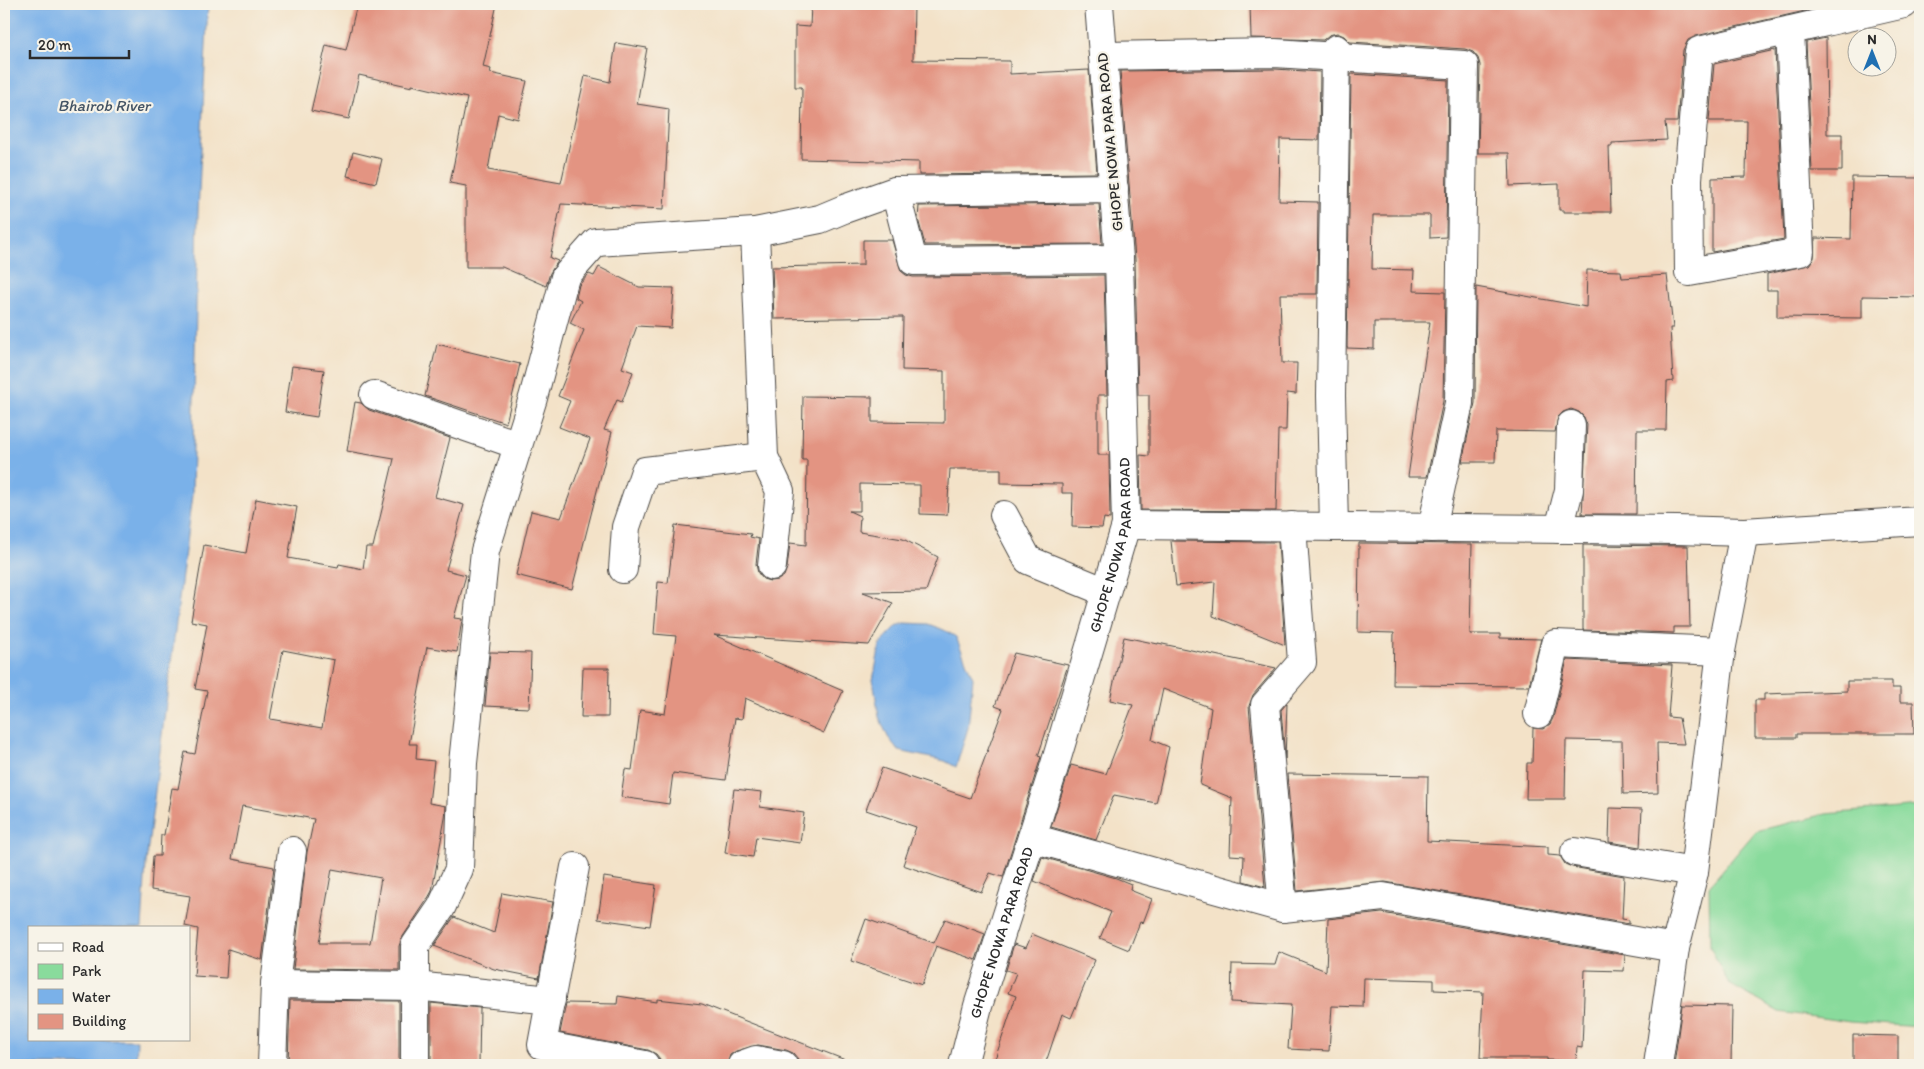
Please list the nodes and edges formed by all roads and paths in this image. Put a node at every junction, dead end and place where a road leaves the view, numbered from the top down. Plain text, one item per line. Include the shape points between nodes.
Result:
1 (1099, 4) edge
2 (1904, 4) edge
3 (1914, 4) edge
4 (1920, 13) edge
5 (1790, 30) junction
6 (1336, 49) dead end
7 (1103, 56) junction
8 (1114, 188) junction
9 (895, 191) junction
10 (755, 232) junction
11 (1120, 258) junction
12 (374, 395) dead end
13 (1571, 425) dead end
14 (518, 444) junction
15 (764, 457) junction
16 (1004, 515) dead end
17 (1920, 521) edge
18 (1126, 525) junction
19 (1292, 526) junction
20 (1334, 527) junction
21 (1432, 528) junction
22 (1559, 529) junction
23 (1744, 532) junction
24 (772, 566) dead end
25 (623, 568) dead end
26 (1106, 592) junction
27 (1721, 651) junction
28 (1538, 714) dead end
29 (1032, 838) junction
30 (292, 850) dead end
31 (1576, 852) dead end
32 (575, 867) dead end
33 (1694, 872) junction
34 (1283, 908) junction
35 (1675, 948) junction
36 (275, 984) junction
37 (415, 986) junction
38 (551, 1000) junction
39 (272, 1065) edge
40 (415, 1065) edge
41 (645, 1065) edge
42 (742, 1065) edge
43 (783, 1065) edge
44 (963, 1065) edge
45 (1658, 1065) edge

1 - 7 street, GHOPE NOWA PARA ROAD
2 - 5 street
3 - 4 street
5 - 5 street via 1699,51 1688,179 1689,272 1800,252
6 - 20 street via 1331,396
7 - 8 street, GHOPE NOWA PARA ROAD
7 - 21 street via 1275,53 1464,65 1459,403
8 - 9 street
8 - 11 street, GHOPE NOWA PARA ROAD
9 - 10 street via 820,219
9 - 11 street via 913,261
10 - 14 street via 596,242 565,277
10 - 15 street
11 - 18 street, GHOPE NOWA PARA ROAD
12 - 14 street
13 - 22 street via 1569,490
14 - 37 street via 486,551 463,763 458,869 441,908 415,946
15 - 24 street via 780,491
15 - 25 street via 645,471 626,527
16 - 26 street via 1028,560
17 - 23 street
18 - 19 street
18 - 26 street, GHOPE NOWA PARA ROAD
19 - 20 street
19 - 34 street via 1302,662 1265,705
20 - 21 street
21 - 22 street
22 - 23 street
23 - 27 street
26 - 29 street, GHOPE NOWA PARA ROAD
27 - 28 street via 1555,644
27 - 33 street
29 - 34 street
29 - 44 street, GHOPE NOWA PARA ROAD via 978,1006
30 - 36 street
31 - 33 street
32 - 38 street
33 - 35 street
34 - 35 street via 1383,897
35 - 45 street
36 - 37 street
36 - 39 street
37 - 38 street
37 - 40 street
38 - 41 street via 542,1045
42 - 43 street via 756,1060

